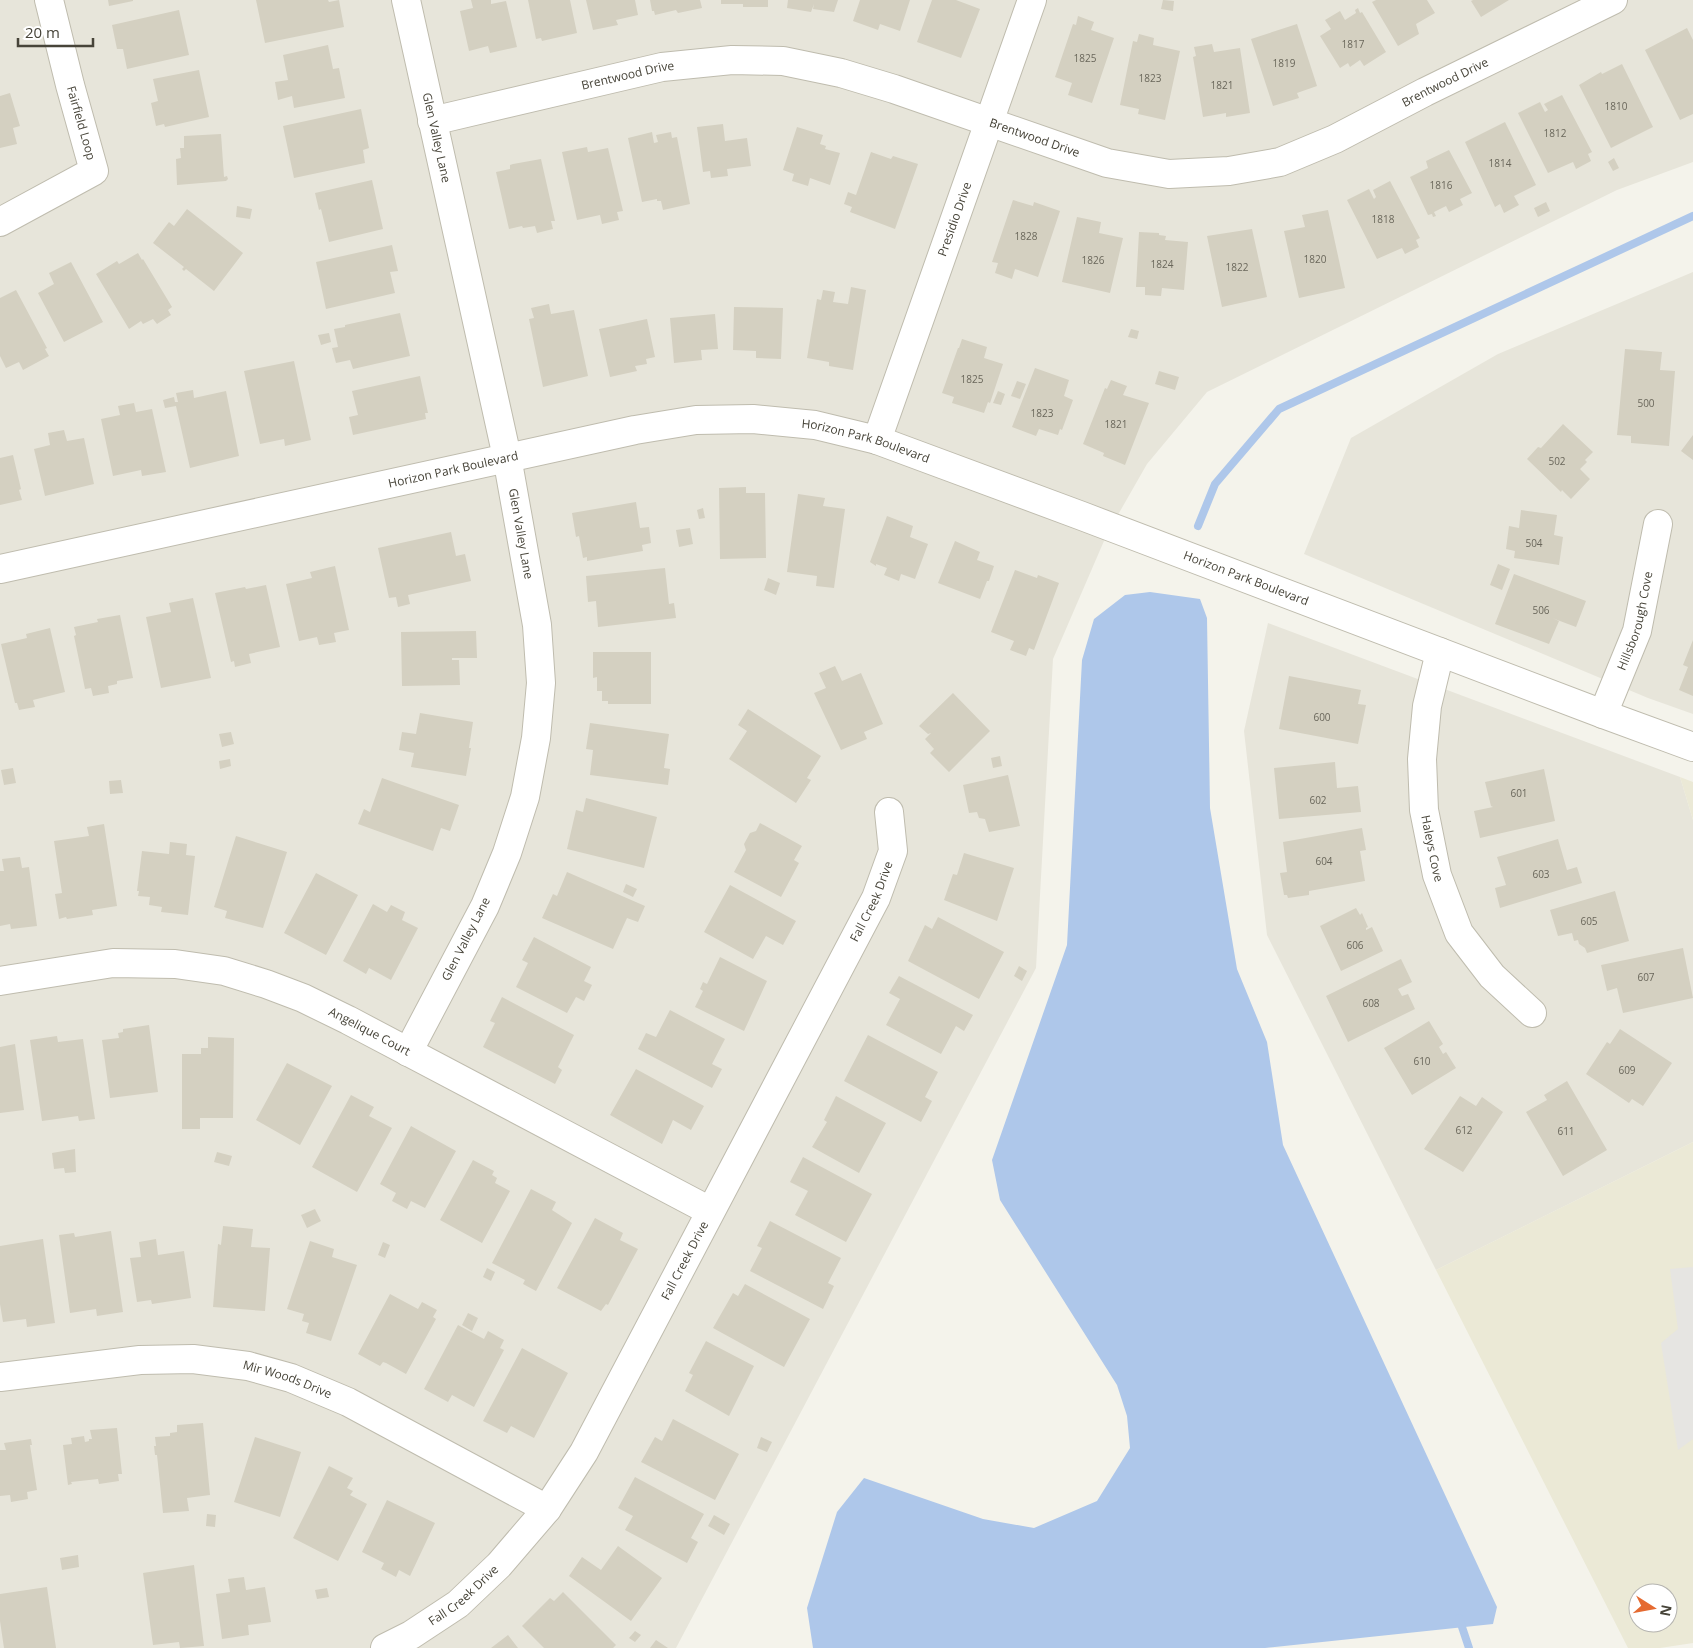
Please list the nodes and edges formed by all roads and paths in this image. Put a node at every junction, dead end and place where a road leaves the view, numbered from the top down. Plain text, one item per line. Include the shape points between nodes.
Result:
1 (49, 0) edge
2 (406, 0) edge
3 (1032, 0) edge
4 (1613, 0) edge
5 (432, 121) junction
6 (990, 122) junction
7 (0, 222) edge
8 (877, 440) junction
9 (508, 457) junction
10 (1658, 524) dead end
11 (0, 569) edge
12 (1440, 652) junction
13 (1603, 714) junction
14 (1693, 746) edge
15 (889, 812) dead end
16 (0, 981) edge
17 (1532, 1012) dead end
18 (408, 1052) junction
19 (710, 1211) junction
20 (0, 1377) edge
21 (547, 1509) junction
22 (386, 1648) edge

1 - 7 street, Fairfield Loop via 94,171
2 - 5 street, Glen Valley Lane
3 - 6 street, Presidio Drive
4 - 6 street, Brentwood Drive via 1335,139 1280,162 1229,172 1169,174 1107,163
5 - 6 street, Brentwood Drive via 662,68 732,60 783,61 841,74
5 - 9 street, Glen Valley Lane
6 - 8 street, Presidio Drive
8 - 9 street, Horizon Park Boulevard via 806,424 753,418 696,420
8 - 12 street, Horizon Park Boulevard
9 - 11 street, Horizon Park Boulevard
9 - 18 street, Glen Valley Lane via 537,625 541,683 536,738 525,797 507,854 485,906
10 - 13 street, Hillsborough Cove via 1637,631
12 - 13 street, Horizon Park Boulevard
12 - 17 street, Haleys Cove via 1427,706 1422,760 1424,810 1437,874 1459,933 1492,976
13 - 14 street, Horizon Park Boulevard
15 - 19 street, Fall Creek Drive via 893,852 876,898
16 - 18 street, Angelique Court via 113,963 175,964 224,971 303,998
18 - 19 street, Angelique Court
19 - 21 street, Fall Creek Drive via 584,1452
20 - 21 street, Mir Woods Drive via 140,1360 193,1359 248,1366 291,1378 348,1402
21 - 22 street, Fall Creek Drive via 499,1565 458,1604

